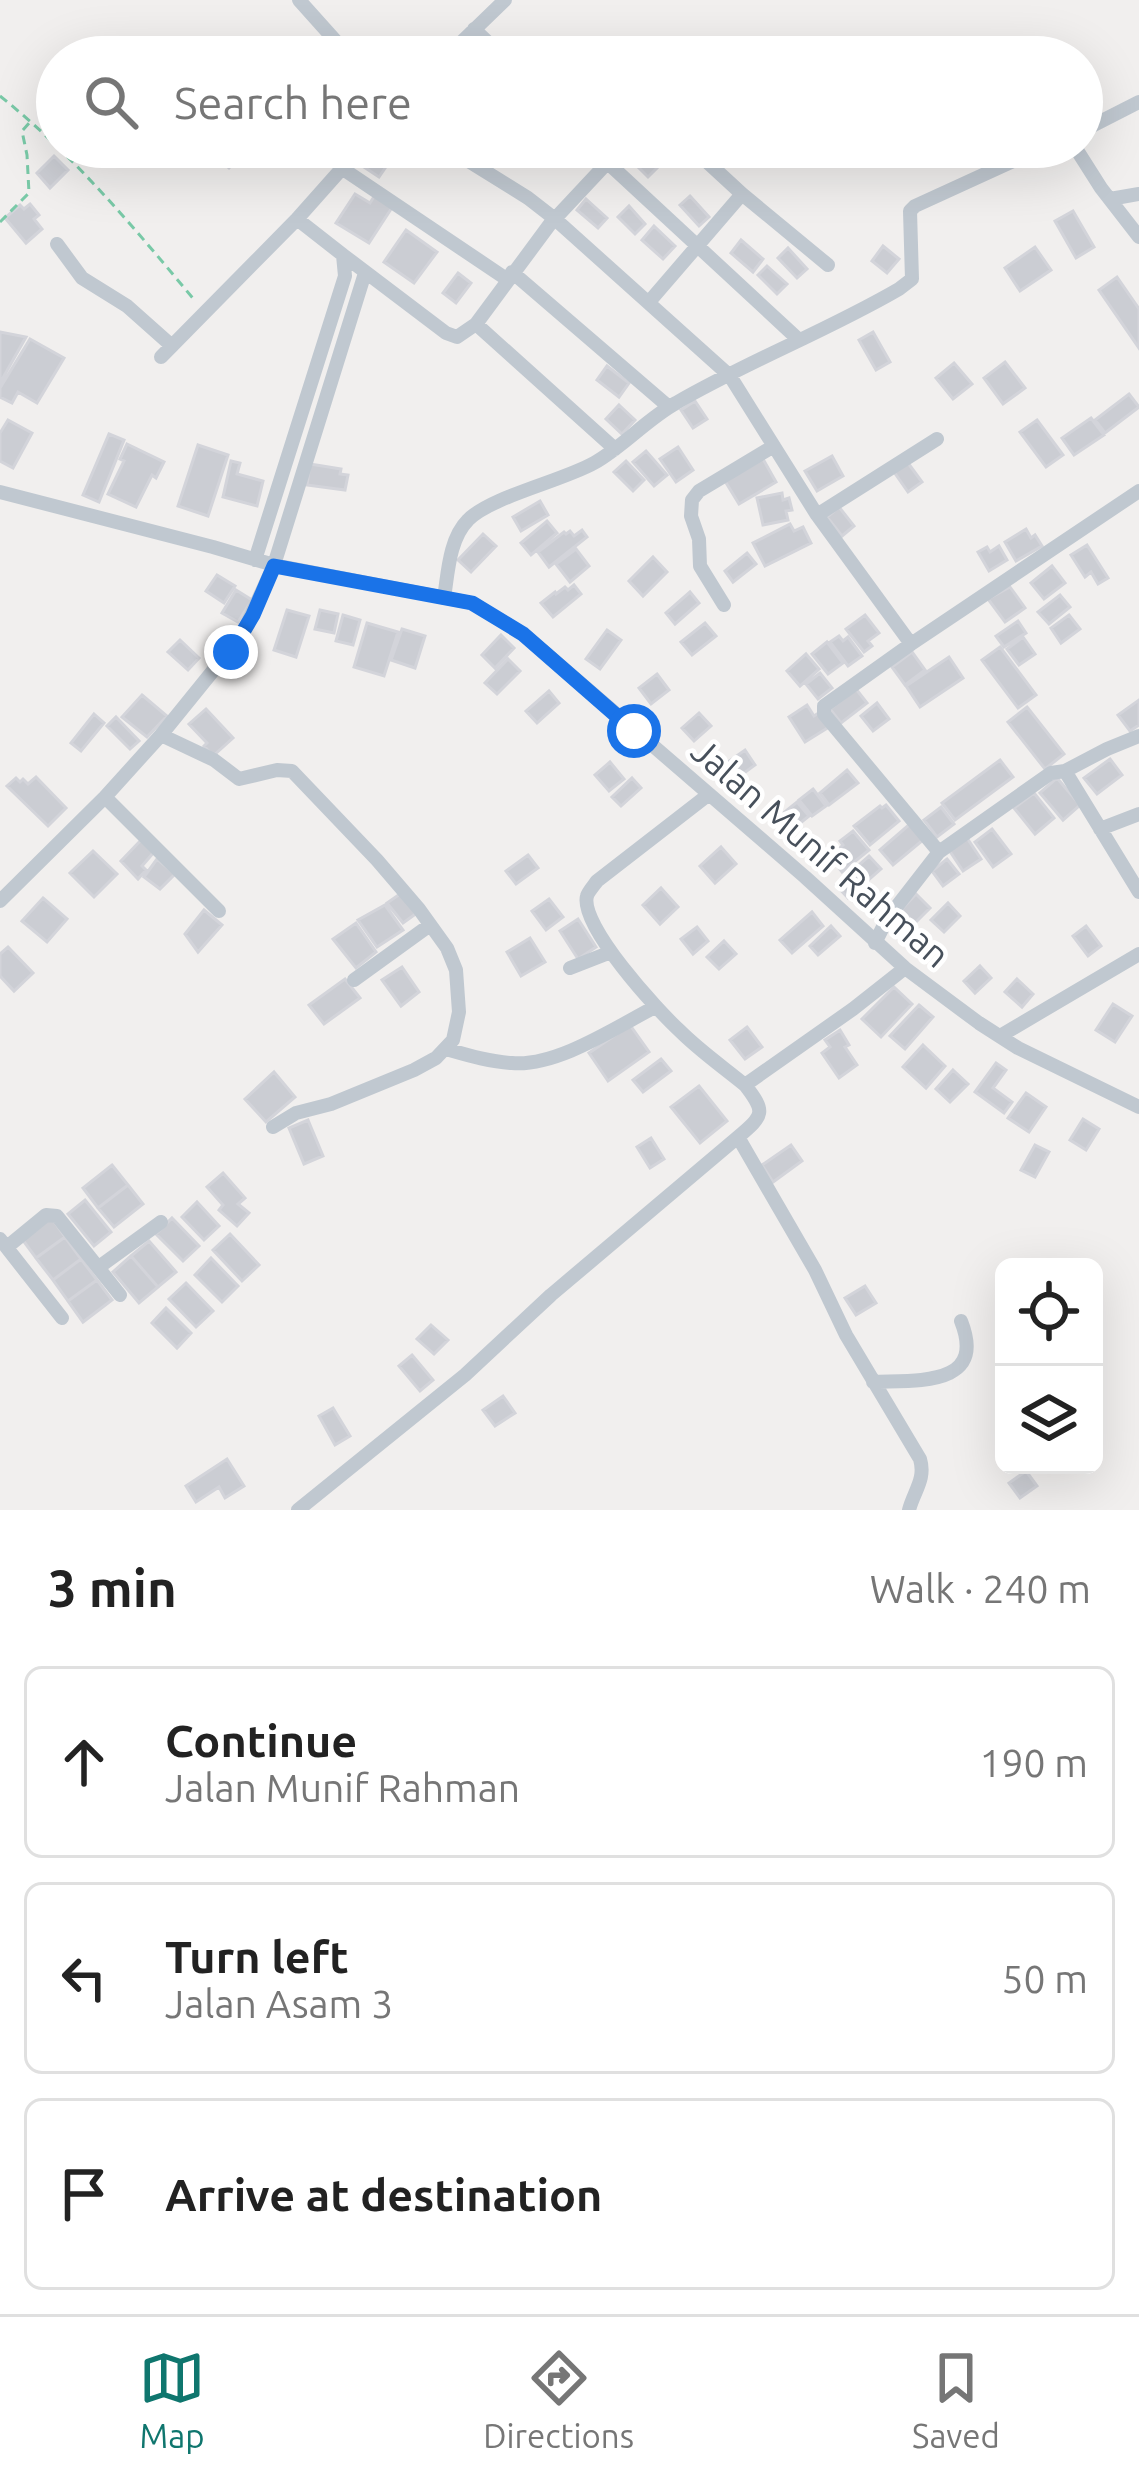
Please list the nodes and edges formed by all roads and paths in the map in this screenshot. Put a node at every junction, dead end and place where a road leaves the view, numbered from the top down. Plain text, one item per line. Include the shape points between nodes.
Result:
1 (298, 0) edge
2 (505, 0) edge
3 (474, 29) junction
4 (331, 36) edge
5 (467, 36) edge
6 (481, 36) edge
7 (0, 96) edge
8 (1139, 102) edge
9 (1103, 120) edge
10 (31, 121) junction
11 (36, 126) edge
12 (77, 168) edge
13 (480, 168) edge
14 (603, 168) edge
15 (613, 168) edge
16 (714, 168) edge
17 (998, 168) edge
18 (1089, 168) edge
19 (343, 169) joint
20 (742, 194) junction
21 (1139, 194) edge
22 (1110, 199) junction
23 (297, 219) junction
24 (556, 219) junction
25 (0, 223) edge
26 (1139, 237) edge
27 (57, 244) dead end
28 (696, 246) junction
29 (343, 255) junction
30 (828, 266) dead end
31 (365, 273) junction
32 (510, 276) junction
33 (649, 302) junction
34 (206, 312) junction
35 (476, 324) junction
36 (799, 340) junction
37 (730, 376) junction
38 (669, 407) junction
39 (937, 439) dead end
40 (774, 446) junction
41 (615, 449) junction
42 (1139, 491) edge
43 (0, 492) edge
44 (817, 515) junction
45 (256, 560) junction
46 (274, 566) junction
47 (444, 598) junction
48 (724, 605) dead end
49 (910, 644) junction
50 (161, 735) junction
51 (1139, 736) edge
52 (1065, 771) junction
53 (708, 795) junction
54 (105, 797) junction
55 (1139, 814) edge
56 (1100, 829) junction
57 (939, 852) junction
58 (1139, 892) edge
59 (0, 901) edge
60 (219, 911) dead end
61 (430, 925) junction
62 (875, 943) junction
63 (611, 952) junction
64 (1139, 954) edge
65 (569, 968) dead end
66 (905, 968) junction
67 (354, 980) dead end
68 (655, 1007) junction
69 (1000, 1036) junction
70 (446, 1049) junction
71 (745, 1084) junction
72 (1139, 1107) edge
73 (273, 1126) dead end
74 (738, 1137) junction
75 (161, 1222) dead end
76 (3, 1243) edge
77 (99, 1267) junction
78 (120, 1295) dead end
79 (62, 1318) dead end
80 (961, 1322) dead end
81 (873, 1382) junction
82 (308, 1507) edge
83 (909, 1510) edge

1 - 4 street
2 - 3 street
3 - 5 street
3 - 6 street
7 - 10 path
8 - 9 street
10 - 11 path
10 - 25 path via 22,131 29,193
12 - 34 path
13 - 24 street
14 - 24 street
15 - 28 street
16 - 20 street
17 - 36 street via 910,211 912,279
18 - 22 street
19 - 23 street
19 - 32 street
20 - 28 street
20 - 30 street
21 - 22 street
22 - 26 street
23 - 29 street
23 - 34 street
24 - 32 street
24 - 33 street
27 - 34 street via 82,278 128,306 166,351
28 - 33 street
28 - 36 street
29 - 31 street
29 - 45 street via 345,276
31 - 35 street via 446,333 457,337
31 - 46 street
32 - 35 street
32 - 38 street
33 - 37 street
35 - 41 street
36 - 37 street
37 - 38 street
37 - 40 street
38 - 41 street
39 - 44 street
40 - 44 street
40 - 48 street via 692,500 700,566
41 - 47 street via 467,520
42 - 49 street
43 - 45 street, Jalan Munif Rahman
44 - 49 street
45 - 46 street, Jalan Munif Rahman
46 - 47 street, Jalan Munif Rahman
46 - 50 street via 231,652
47 - 53 street, Jalan Munif Rahman via 472,603 523,634
49 - 57 street via 822,711
50 - 54 street
50 - 61 street via 239,779 292,771
51 - 52 street
52 - 56 street
52 - 57 street via 1041,778
53 - 62 street, Jalan Munif Rahman
53 - 63 street via 586,894 590,920
54 - 59 street
54 - 60 street
55 - 56 street
56 - 58 street
57 - 62 street
61 - 67 street
61 - 70 street via 456,970 459,1012
62 - 66 street, Jalan Munif Rahman
63 - 65 street
63 - 68 street
64 - 69 street
66 - 69 street, Jalan Munif Rahman
66 - 71 street
68 - 70 street via 526,1063
68 - 71 street
69 - 72 street, Jalan Munif Rahman
70 - 73 street via 414,1070
71 - 74 street via 761,1113
74 - 81 street
74 - 82 street
75 - 77 street
76 - 77 street via 51,1214
76 - 79 street
77 - 78 street
80 - 81 street via 970,1344 966,1360 950,1372
81 - 83 street via 923,1471

